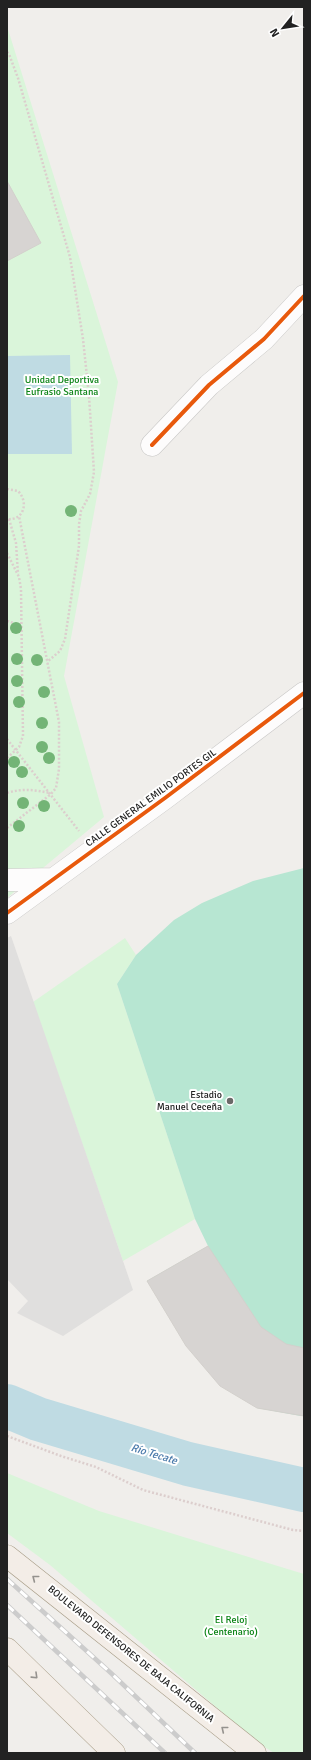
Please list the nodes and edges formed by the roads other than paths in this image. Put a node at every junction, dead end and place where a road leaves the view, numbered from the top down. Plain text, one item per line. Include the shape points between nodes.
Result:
1 (304, 296) edge
2 (152, 445) dead end
3 (304, 693) edge
4 (54, 879) junction
5 (7, 880) edge
6 (7, 913) edge
7 (7, 1556) edge
8 (7, 1649) edge
9 (114, 1753) edge
10 (254, 1753) edge

1 - 2 street via 264,339 209,385
3 - 4 street, CALLE GENERAL EMILIO PORTES GIL
4 - 5 street
4 - 6 street, CALLE GENERAL EMILIO PORTES GIL
10 -> 7 main road, BOULEVARD DEFENSORES DE BAJA CALIFORNIA
8 -> 9 main road

